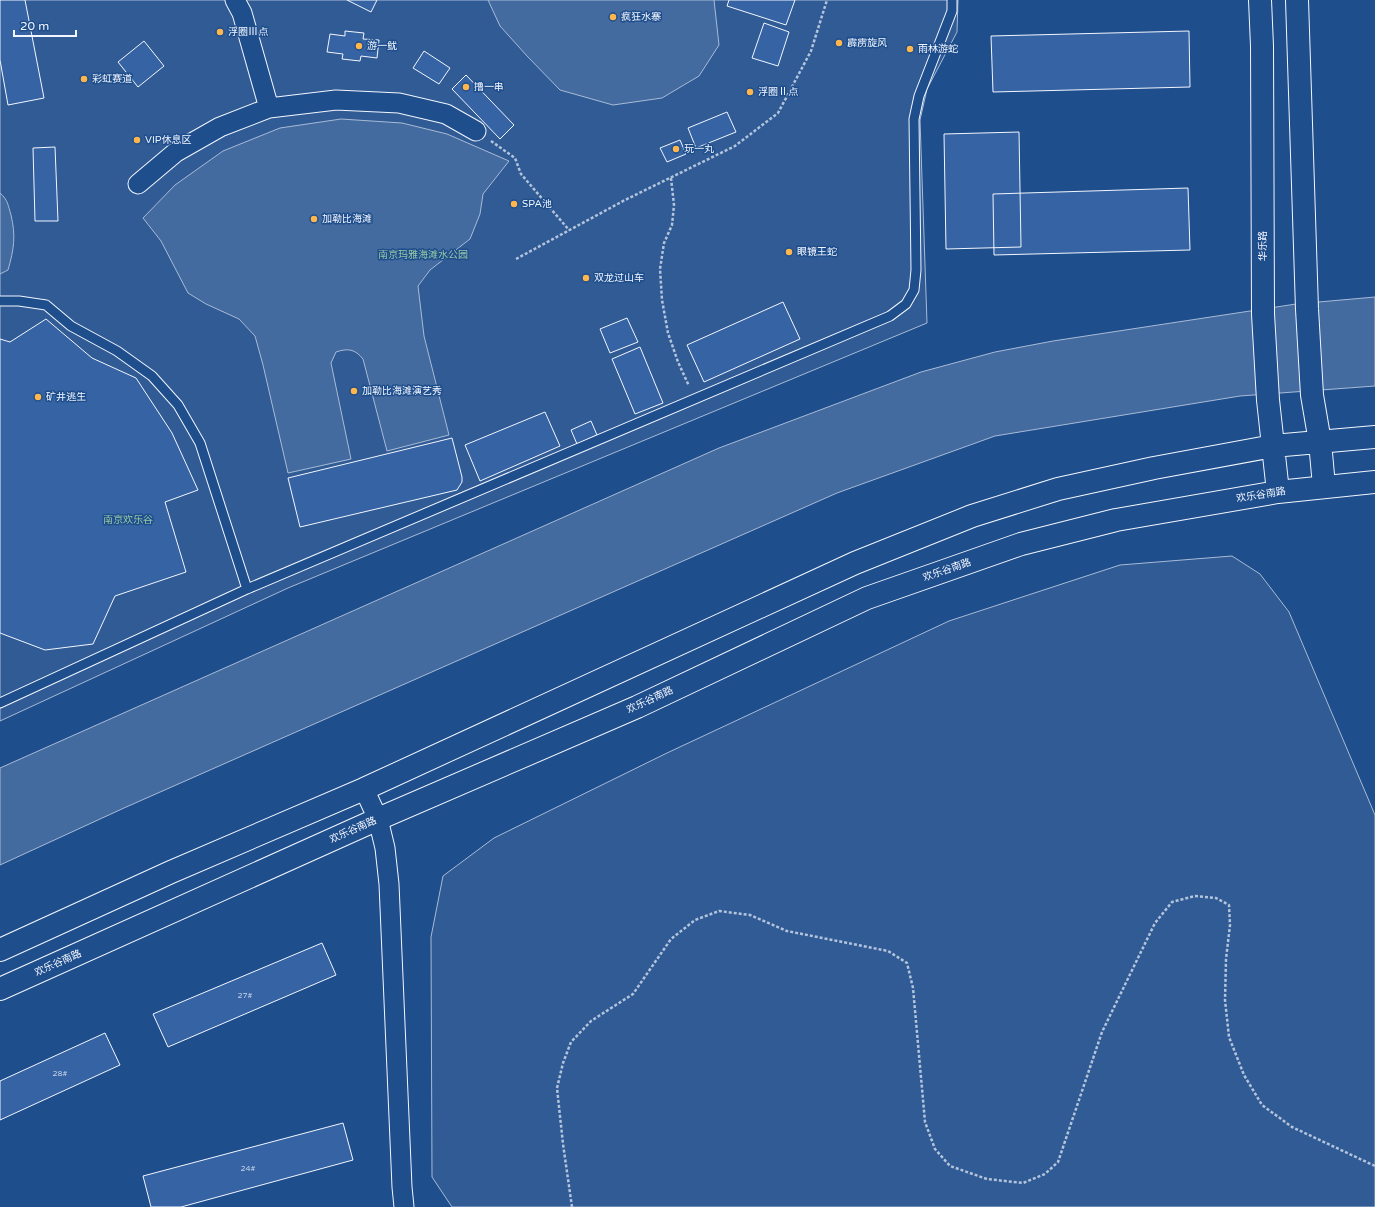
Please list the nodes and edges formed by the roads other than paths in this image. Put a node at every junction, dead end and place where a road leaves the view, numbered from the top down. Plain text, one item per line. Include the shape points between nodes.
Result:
1 (952, 0) edge
2 (1260, 0) edge
3 (1297, 0) edge
4 (242, 4) edge
5 (269, 108) junction
6 (476, 131) road end
7 (138, 184) dead end
8 (0, 301) edge
9 (1375, 437) edge
10 (1320, 442) junction
11 (1273, 446) junction
12 (1375, 482) edge
13 (1324, 486) junction
14 (1278, 492) junction
15 (247, 589) junction
16 (0, 703) edge
17 (364, 789) junction
18 (378, 819) junction
19 (172, 872) junction
20 (183, 906) junction
21 (0, 950) edge
22 (0, 989) edge
23 (404, 1207) edge

1 - 15 lane via 952,11 919,96 914,119 916,270 914,290 906,304 890,316
2 - 11 street, 华乐路 via 1263,314
3 - 10 street via 1307,309 1312,395
4 - 5 street
5 - 6 street via 336,100 399,103 446,114
5 - 7 street via 220,127 176,152
8 - 15 lane via 46,304 71,326 117,352 152,376 178,405 200,443
9 - 10 street
10 - 11 street
10 - 13 street
11 - 14 street, 华乐路
11 - 17 street via 1154,468 1058,490 972,516 855,563
12 - 13 street, 欢乐谷南路
13 - 14 street, 欢乐谷南路
14 - 18 street, 欢乐谷南路 via 1116,520 1028,542 867,598 637,706
15 - 16 lane
17 - 18 street
17 - 19 street
18 - 20 street, 欢乐谷南路
18 - 23 street via 385,848 389,884
19 - 20 street via 192,874 197,880 199,892
19 - 21 street
20 - 22 street, 欢乐谷南路

